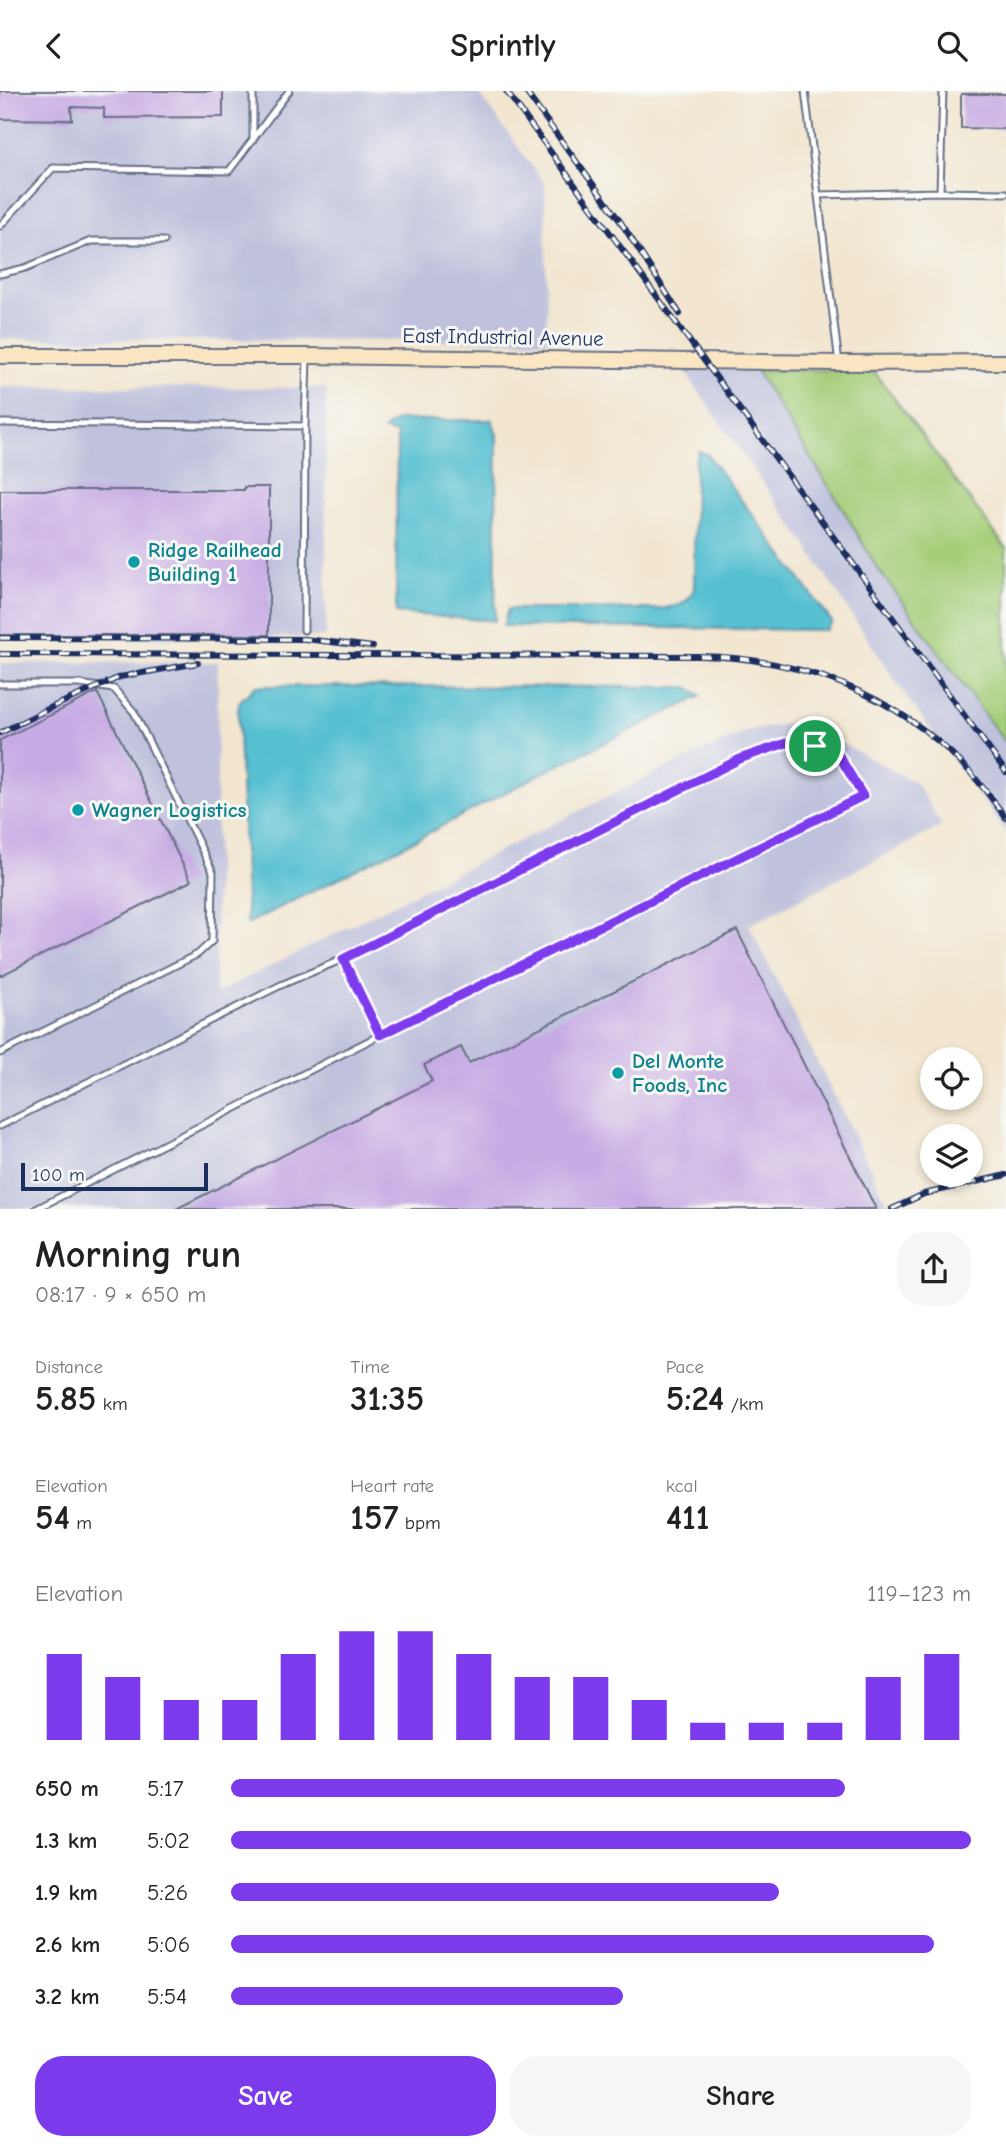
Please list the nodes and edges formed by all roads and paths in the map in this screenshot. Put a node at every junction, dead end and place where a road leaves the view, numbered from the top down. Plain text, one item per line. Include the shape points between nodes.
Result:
1 (253, 91) edge
2 (289, 91) edge
3 (805, 91) edge
4 (943, 91) edge
5 (253, 140) junction
6 (939, 192) junction
7 (1006, 193) edge
8 (818, 195) junction
9 (0, 226) edge
10 (164, 241) dead end
11 (0, 275) edge
12 (0, 356) edge
13 (307, 356) junction
14 (839, 362) junction
15 (1006, 362) edge
16 (0, 423) edge
17 (305, 426) junction
18 (304, 629) dead end
19 (0, 684) edge
20 (343, 959) junction
21 (380, 1035) junction
22 (0, 1053) edge
23 (0, 1126) edge
24 (36, 1209) edge

1 - 5 lane
2 - 5 lane
3 - 8 lane
4 - 6 lane
5 - 9 lane via 229,171 53,169
6 - 7 lane
6 - 8 lane
8 - 14 lane
10 - 11 lane via 91,241
12 - 13 street, East Industrial Avenue
13 - 14 street, East Industrial Avenue
13 - 17 lane
14 - 15 street, East Industrial Avenue
16 - 17 lane
17 - 18 lane
19 - 22 lane via 114,689 134,712 213,872 212,941 198,954
20 - 21 lane
20 - 21 lane via 742,758 786,743 838,754 863,796
20 - 23 lane via 281,985
21 - 24 lane

